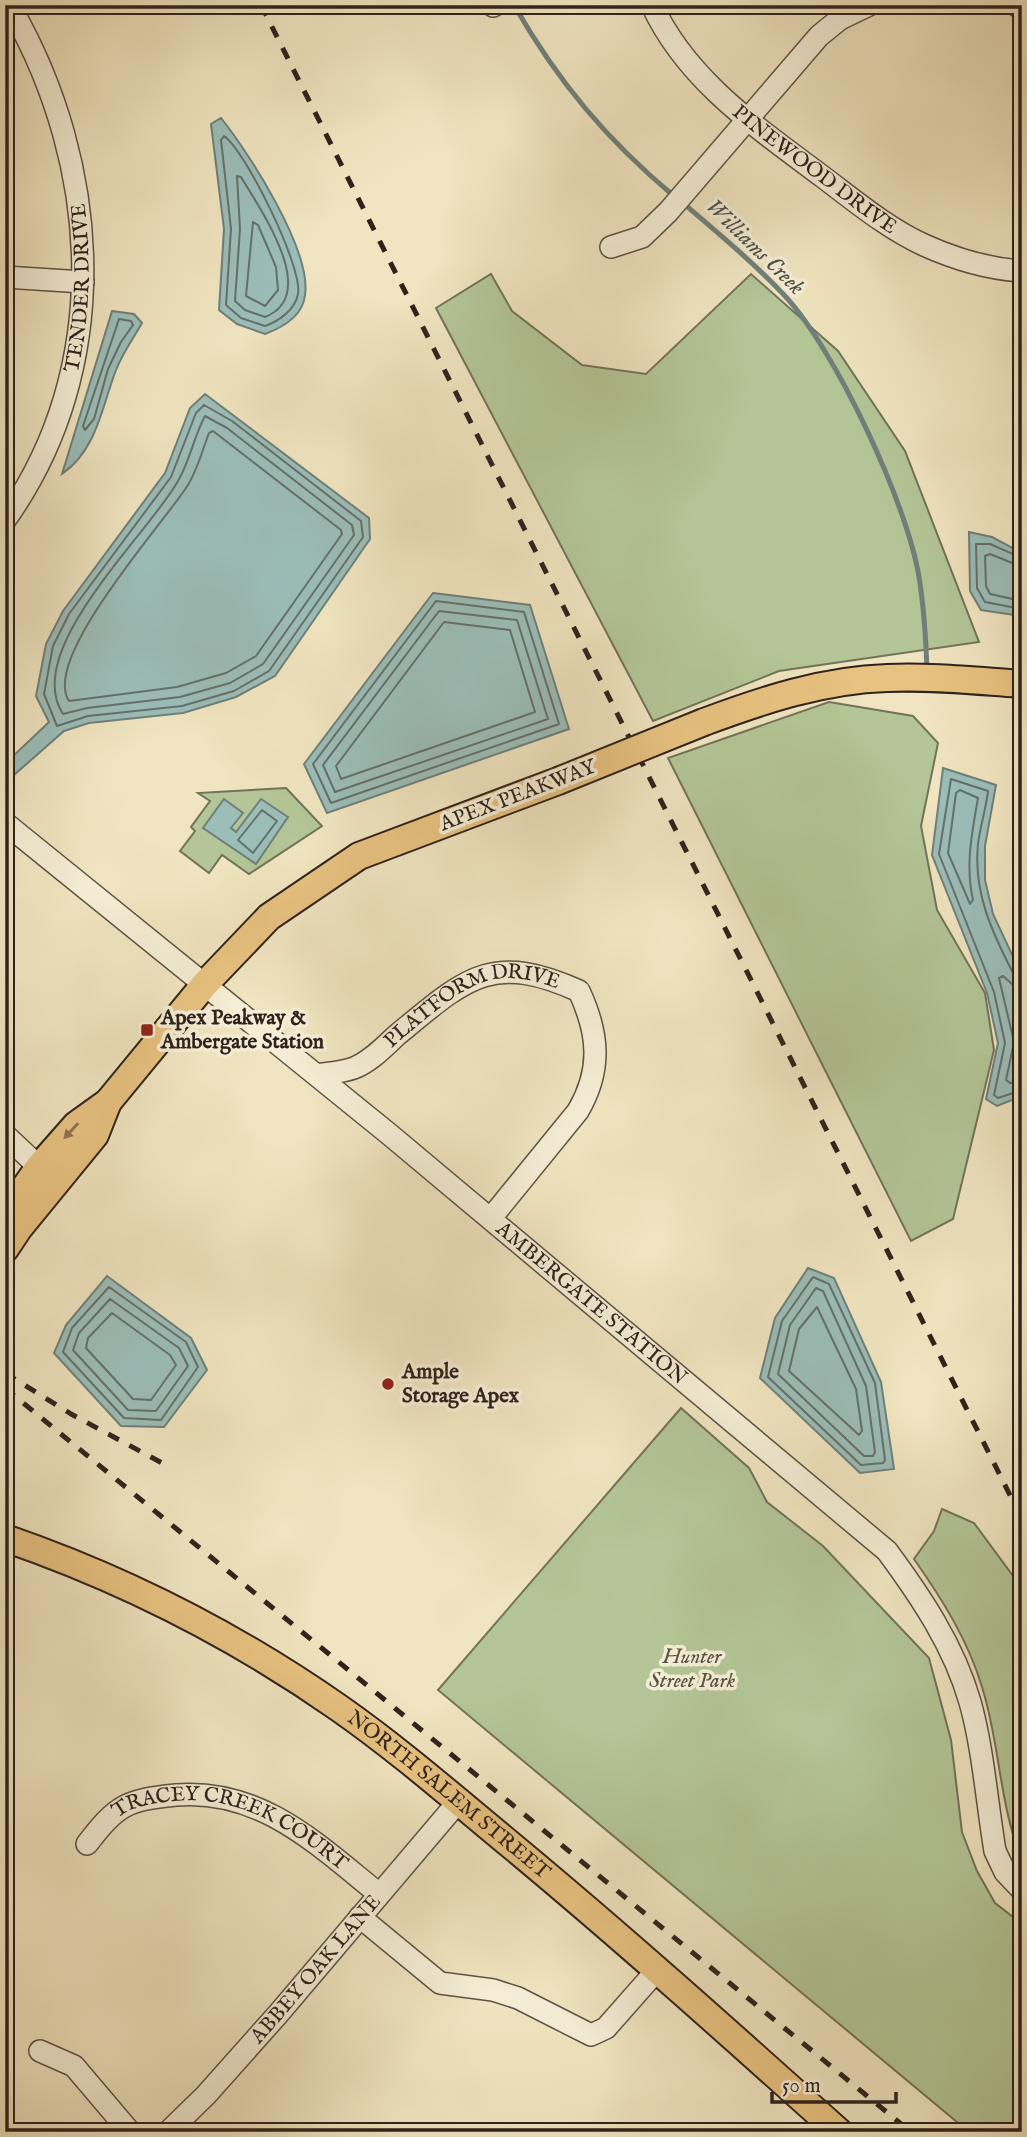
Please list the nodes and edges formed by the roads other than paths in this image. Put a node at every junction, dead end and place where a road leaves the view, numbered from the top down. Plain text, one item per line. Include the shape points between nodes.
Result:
1 (652, 5) edge
2 (869, 5) edge
3 (1016, 5) edge
4 (11, 9) edge
5 (1022, 9) edge
6 (747, 120) junction
7 (611, 247) dead end
8 (1022, 271) edge
9 (5, 277) edge
10 (83, 282) junction
11 (5, 520) edge
12 (1022, 684) edge
13 (5, 823) edge
14 (205, 984) junction
15 (317, 1075) junction
16 (108, 1102) junction
17 (5, 1135) edge
18 (40, 1167) junction
19 (5, 1216) edge
20 (491, 1218) junction
21 (5, 1250) edge
22 (5, 1538) edge
23 (458, 1802) junction
24 (87, 1844) dead end
25 (1022, 1890) edge
26 (379, 1894) junction
27 (360, 1917) junction
28 (658, 1969) junction
29 (40, 2052) dead end
30 (130, 2132) edge
31 (168, 2132) edge
32 (839, 2132) edge

1 - 6 street, PINEWOOD DRIVE via 689,64
2 - 6 street via 839,19 819,36
3 - 5 street
4 - 10 street, TENDER DRIVE via 44,74 73,164 81,207
6 - 7 street via 642,237
6 - 8 street, PINEWOOD DRIVE via 896,231 980,265
9 - 10 street
10 - 11 street, TENDER DRIVE via 64,396 40,458
12 - 14 main road, APEX PEAKWAY, bridge via 887,678 851,681 793,691 704,722 352,860 269,917
13 - 14 street, AMBERGATE STATION
14 - 15 street, AMBERGATE STATION
14 - 16 main road, APEX PEAKWAY
15 - 20 street, AMBERGATE STATION
15 - 20 street, PLATFORM DRIVE via 356,1067 444,996 482,976 526,971 579,991 596,1034 589,1093
16 -> 18 main road, APEX PEAKWAY via 76,1125
16 - 21 main road, APEX PEAKWAY via 95,1135
17 - 18 street
18 - 19 main road, APEX PEAKWAY
20 - 25 street, AMBERGATE STATION via 887,1551 920,1595 950,1649 970,1703 995,1851
22 - 23 main road, NORTH SALEM STREET via 114,1581 209,1627 339,1708
23 - 26 street, ABBEY OAK LANE
23 - 28 main road, NORTH SALEM STREET
24 - 26 street, TRACEY CREEK COURT via 111,1813 126,1805 153,1797 217,1796 260,1808 289,1823
26 - 27 street, ABBEY OAK LANE
27 - 28 street via 440,1983 518,1998 591,2035 606,2028
27 - 31 street, ABBEY OAK LANE via 215,2085
28 - 32 main road, NORTH SALEM STREET
29 - 30 street via 74,2066

